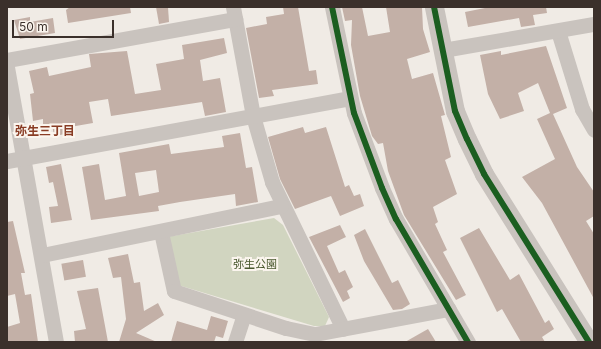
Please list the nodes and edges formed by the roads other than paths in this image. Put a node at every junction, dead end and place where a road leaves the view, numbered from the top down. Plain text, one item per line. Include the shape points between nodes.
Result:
1 (332, 7) edge
2 (434, 7) edge
3 (234, 13) edge
4 (594, 24) edge
5 (558, 31) junction
6 (443, 50) junction
7 (7, 60) edge
8 (7, 67) edge
9 (350, 98) junction
10 (253, 116) junction
11 (594, 130) edge
12 (25, 158) junction
13 (7, 161) edge
14 (281, 206) junction
15 (161, 232) junction
16 (42, 255) junction
17 (449, 309) junction
18 (244, 316) junction
19 (343, 329) junction
20 (56, 342) edge
21 (235, 342) edge
22 (468, 342) edge
23 (589, 342) edge

1 - 9 street
2 - 6 street
3 - 7 street
3 - 10 street
4 - 5 street
5 - 6 street
5 - 11 street via 582,109
6 - 23 street via 455,111 484,174
8 - 12 street
9 - 10 street
9 - 17 street via 364,144 396,219
10 - 12 street
10 - 14 street
12 - 13 street
12 - 16 street
14 - 15 street
14 - 19 street
15 - 16 street
15 - 18 street via 174,291
16 - 20 street
17 - 19 street
17 - 22 street
18 - 19 street via 315,334
18 - 21 street

